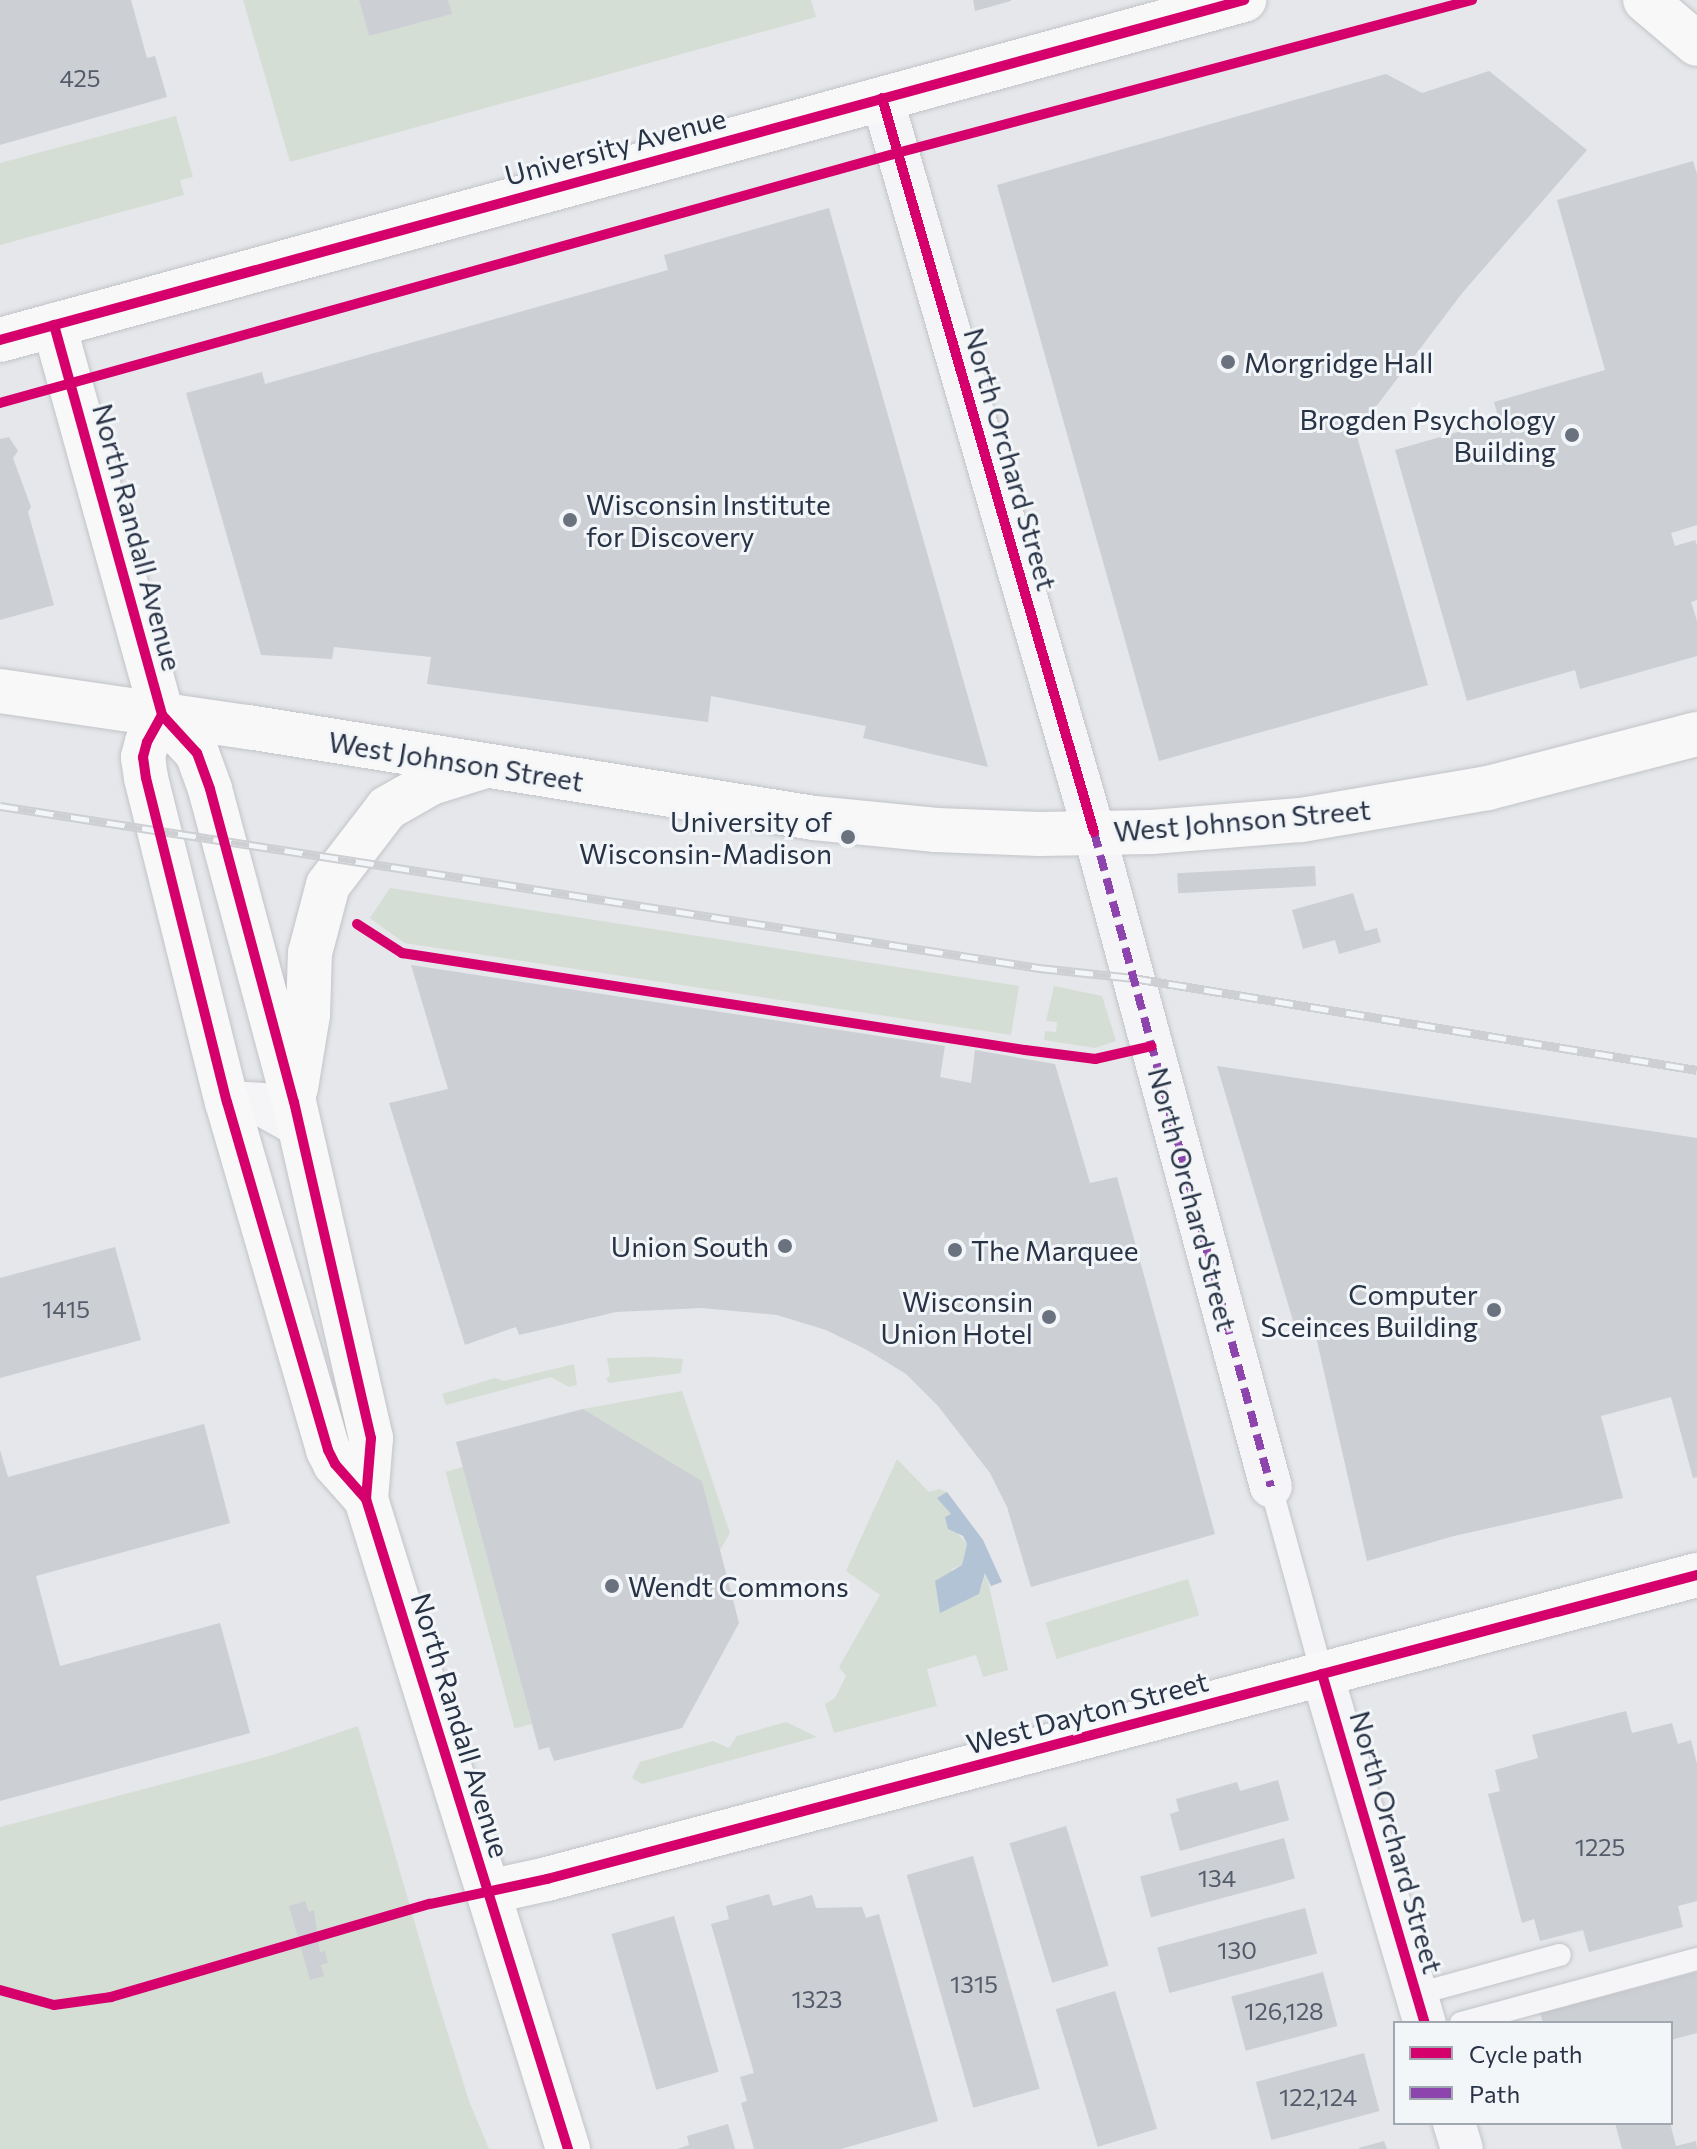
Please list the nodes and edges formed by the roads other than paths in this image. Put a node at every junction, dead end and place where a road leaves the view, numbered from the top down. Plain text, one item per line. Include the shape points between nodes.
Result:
1 (1244, 0) edge
2 (1645, 0) edge
3 (1697, 44) edge
4 (882, 98) junction
5 (54, 325) junction
6 (0, 340) edge
7 (0, 691) edge
8 (162, 715) junction
9 (1697, 734) edge
10 (486, 766) junction
11 (1094, 832) junction
12 (227, 1102) junction
13 (296, 1114) junction
14 (1271, 1487) joint
15 (366, 1499) junction
16 (1697, 1575) edge
17 (1322, 1674) junction
18 (488, 1892) junction
19 (1560, 1955) dead end
20 (1697, 1959) edge
21 (1421, 2008) edge
22 (1468, 2021) edge
23 (1455, 2125) edge
24 (568, 2149) edge
25 (1462, 2149) edge

1 - 4 main road, University Avenue
2 - 3 main road
4 - 5 main road, University Avenue
4 - 11 street, North Orchard Street
5 - 6 main road, University Avenue
5 - 8 main road, North Randall Avenue
7 - 8 main road, West Johnson Street
8 - 10 main road, West Johnson Street
8 - 12 main road via 143,757 146,778
8 - 13 main road via 189,741 203,765
9 - 11 main road, West Johnson Street via 1409,804 1301,820
10 - 11 main road, West Johnson Street via 814,818 936,830
10 - 13 main road via 431,783 387,808 328,885 310,953
11 - 14 street, North Orchard Street
12 - 13 street
12 - 15 main road via 328,1450
13 - 15 main road via 371,1438
14 - 17 lane, North Orchard Street
15 - 18 main road, North Randall Avenue
16 - 17 main road, West Dayton Street
17 - 18 main road, West Dayton Street
17 - 21 street, North Orchard Street
18 - 24 main road, North Randall Avenue
19 - 21 lane
20 - 22 lane
23 - 25 street

